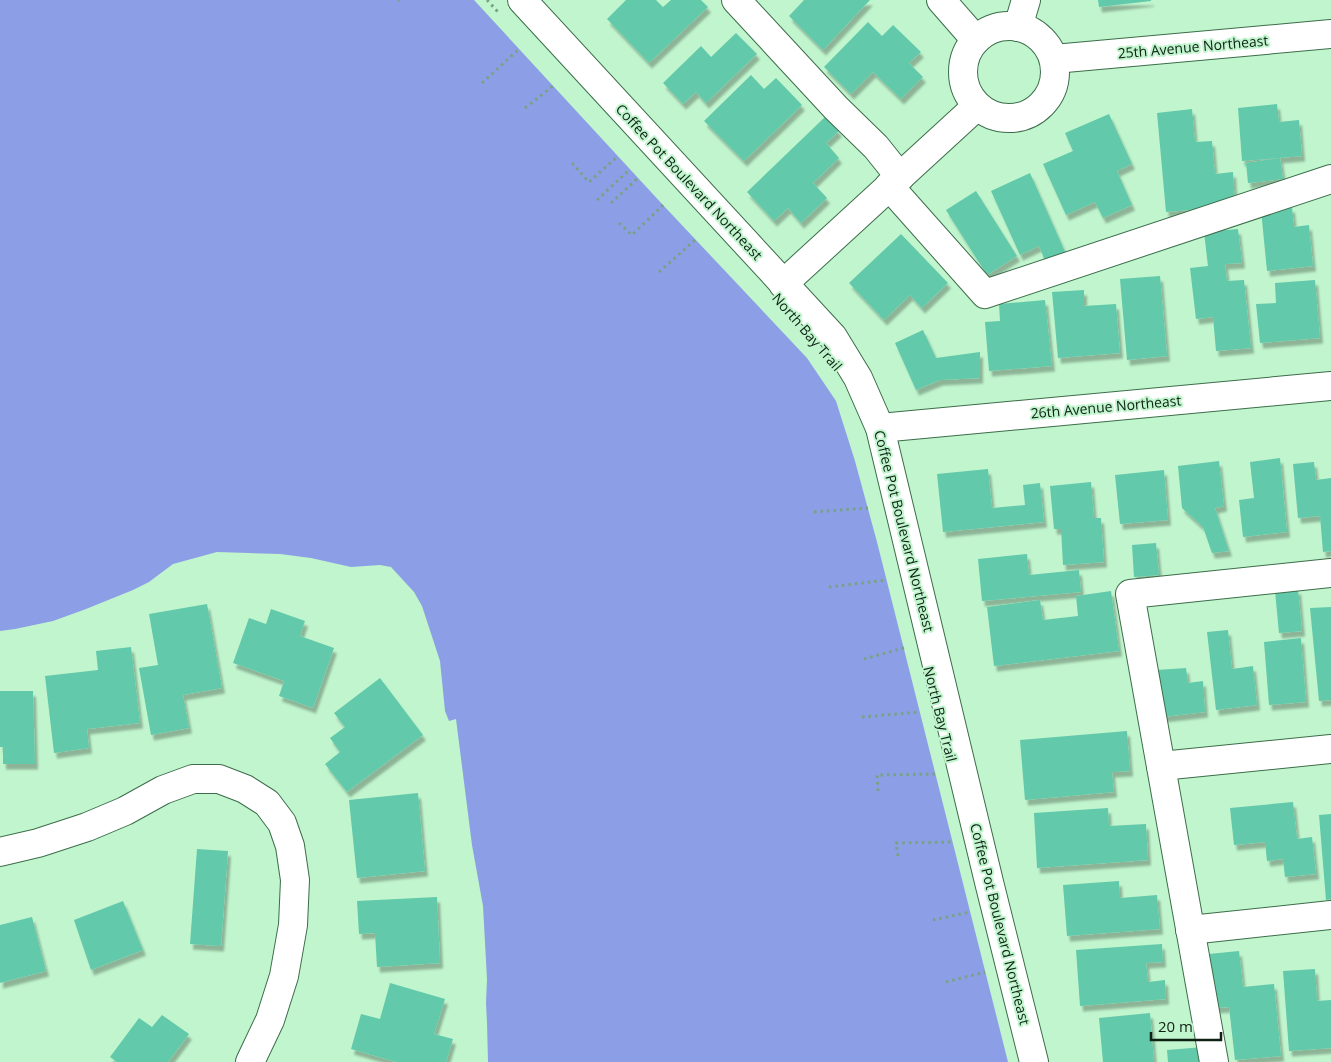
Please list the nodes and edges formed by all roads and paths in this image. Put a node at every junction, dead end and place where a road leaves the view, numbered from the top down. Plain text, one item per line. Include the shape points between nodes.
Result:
1 (487, 0) edge
2 (736, 0) edge
3 (941, 0) edge
4 (1026, 0) edge
5 (511, 7) edge
6 (1018, 28) junction
7 (1331, 34) edge
8 (976, 40) junction
9 (519, 49) dead end
10 (1054, 59) junction
11 (482, 83) dead end
12 (553, 86) dead end
13 (977, 106) junction
14 (525, 108) dead end
15 (618, 156) dead end
16 (572, 163) dead end
17 (630, 169) dead end
18 (638, 178) dead end
19 (1331, 179) edge
20 (895, 182) junction
21 (597, 200) dead end
22 (611, 203) dead end
23 (663, 206) dead end
24 (619, 223) dead end
25 (695, 240) dead end
26 (659, 272) dead end
27 (783, 284) junction
28 (1331, 386) edge
29 (880, 428) junction
30 (868, 508) dead end
31 (814, 512) dead end
32 (1331, 572) edge
33 (887, 580) dead end
34 (829, 587) dead end
35 (904, 648) dead end
36 (864, 659) dead end
37 (920, 712) dead end
38 (862, 716) dead end
39 (1331, 749) edge
40 (1161, 766) junction
41 (935, 774) dead end
42 (878, 791) dead end
43 (952, 842) dead end
44 (0, 852) edge
45 (898, 856) dead end
46 (970, 912) dead end
47 (1331, 915) edge
48 (934, 920) dead end
49 (1190, 930) junction
50 (986, 972) dead end
51 (946, 982) dead end
52 (250, 1062) edge
53 (1034, 1062) edge
54 (1214, 1062) edge

1 - 5 path
2 - 20 street via 876,147
3 - 8 street
4 - 6 street
5 - 27 street, Coffee Pot Boulevard Northeast
6 - 8 street via 1002,27 986,32
6 - 10 street via 1028,30 1041,40
7 - 10 street, 25th Avenue Northeast
8 - 13 street via 967,53 962,72 965,87
9 - 11 path
10 - 13 street via 1054,83 1039,107 1012,119 990,115
12 - 14 path
13 - 20 street
15 - 16 path via 590,182
17 - 21 path
18 - 22 path
19 - 20 street via 985,294
20 - 27 street
23 - 24 path via 632,235
25 - 26 path
27 - 29 street, Coffee Pot Boulevard Northeast via 833,337 858,378
28 - 29 street, 26th Avenue Northeast
29 - 53 street, Coffee Pot Boulevard Northeast
30 - 31 path
32 - 40 street via 1130,594
33 - 34 path
35 - 36 path
37 - 38 path
39 - 40 street
40 - 49 street
41 - 42 path via 877,776
43 - 45 path via 896,843
44 - 52 street via 87,828 163,790 193,779 219,779 245,789 267,803 282,823 290,846 295,880 293,924 284,976 273,1012
46 - 48 path
47 - 49 street
49 - 54 street
50 - 51 path

